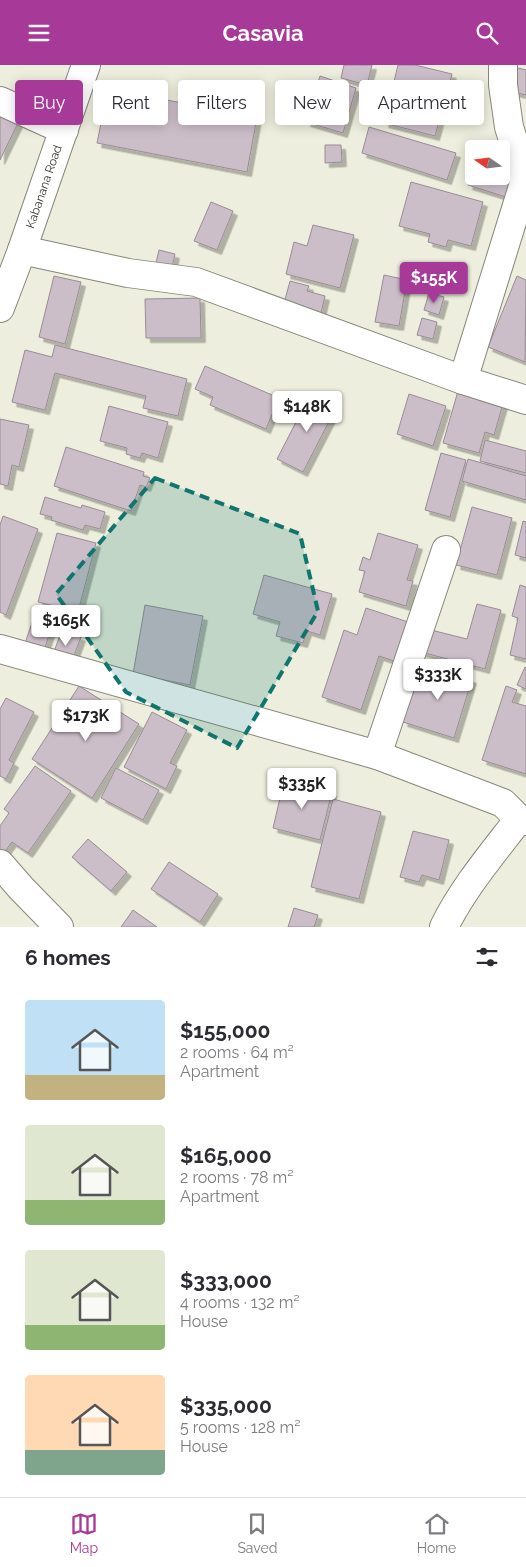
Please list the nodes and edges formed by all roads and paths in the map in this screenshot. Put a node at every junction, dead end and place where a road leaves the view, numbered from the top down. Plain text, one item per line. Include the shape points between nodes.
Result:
1 (86, 65) edge
2 (503, 65) edge
3 (0, 101) edge
4 (64, 130) junction
5 (22, 250) junction
6 (0, 308) edge
7 (463, 380) junction
8 (526, 399) edge
9 (446, 550) dead end
10 (0, 649) edge
11 (377, 755) junction
12 (523, 820) edge
13 (0, 864) edge
14 (59, 927) edge
15 (444, 927) edge

1 - 4 street, Kabanana Road
2 - 7 street via 509,127 524,183
3 - 4 street
4 - 5 street, Kabanana Road
5 - 6 street, Kabanana Road
5 - 7 street via 128,273 196,282
7 - 8 street
9 - 11 street
10 - 11 street
11 - 12 street via 503,803
12 - 15 street via 483,865
13 - 14 street

